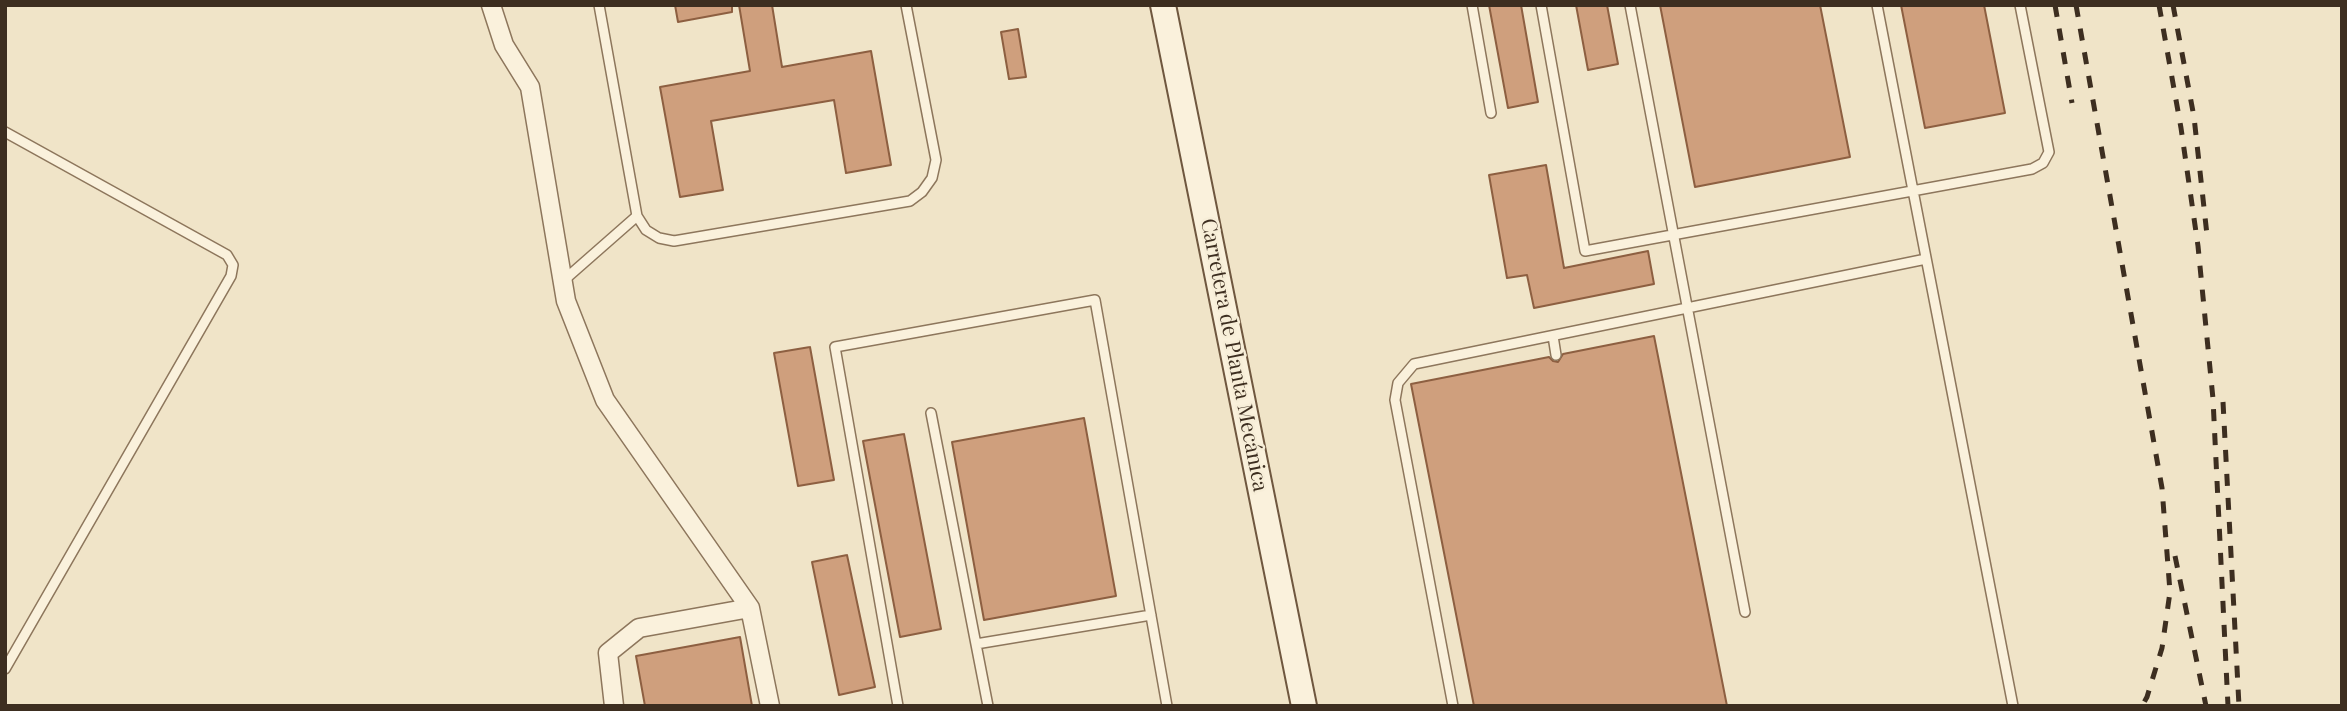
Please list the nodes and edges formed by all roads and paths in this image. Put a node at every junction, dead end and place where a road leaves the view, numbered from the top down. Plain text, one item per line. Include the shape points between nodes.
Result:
1 (491, 5) edge
2 (599, 5) edge
3 (906, 5) edge
4 (1164, 5) edge
5 (1472, 5) edge
6 (1541, 5) edge
7 (1630, 5) edge
8 (1877, 5) edge
9 (2021, 5) edge
10 (1491, 113) dead end
11 (5, 132) edge
12 (1913, 191) junction
13 (637, 216) junction
14 (1674, 234) junction
15 (1926, 259) junction
16 (563, 281) junction
17 (1688, 308) junction
18 (1553, 336) junction
19 (1556, 355) dead end
20 (931, 413) dead end
21 (750, 608) junction
22 (1745, 612) dead end
23 (1151, 615) junction
24 (976, 644) junction
25 (5, 669) edge
26 (614, 706) edge
27 (770, 706) edge
28 (898, 706) edge
29 (988, 706) edge
30 (1167, 706) edge
31 (1304, 706) edge
32 (1453, 706) edge
33 (2013, 706) edge

1 - 16 street via 504,45 530,87
2 - 13 lane
3 - 13 lane via 936,160 932,178 922,192 910,201 694,240 659,238 646,230
4 - 31 street, Carretera de Planta Mecánica
5 - 10 lane
6 - 14 lane via 1585,251
7 - 14 lane
8 - 12 lane
9 - 12 lane via 2049,152 2043,163 2032,169
11 - 25 lane via 227,255 233,265 231,276
12 - 14 lane
12 - 15 lane
13 - 16 lane
14 - 17 lane
15 - 17 lane
15 - 33 lane
16 - 21 street via 566,301 605,400
17 - 18 lane
17 - 22 lane
18 - 19 lane
18 - 32 lane via 1414,365 1398,383 1395,400
20 - 24 lane
21 - 26 street via 639,628 608,653
21 - 27 street
23 - 24 lane
23 - 28 lane via 1095,300 835,346
23 - 30 lane
24 - 29 lane

